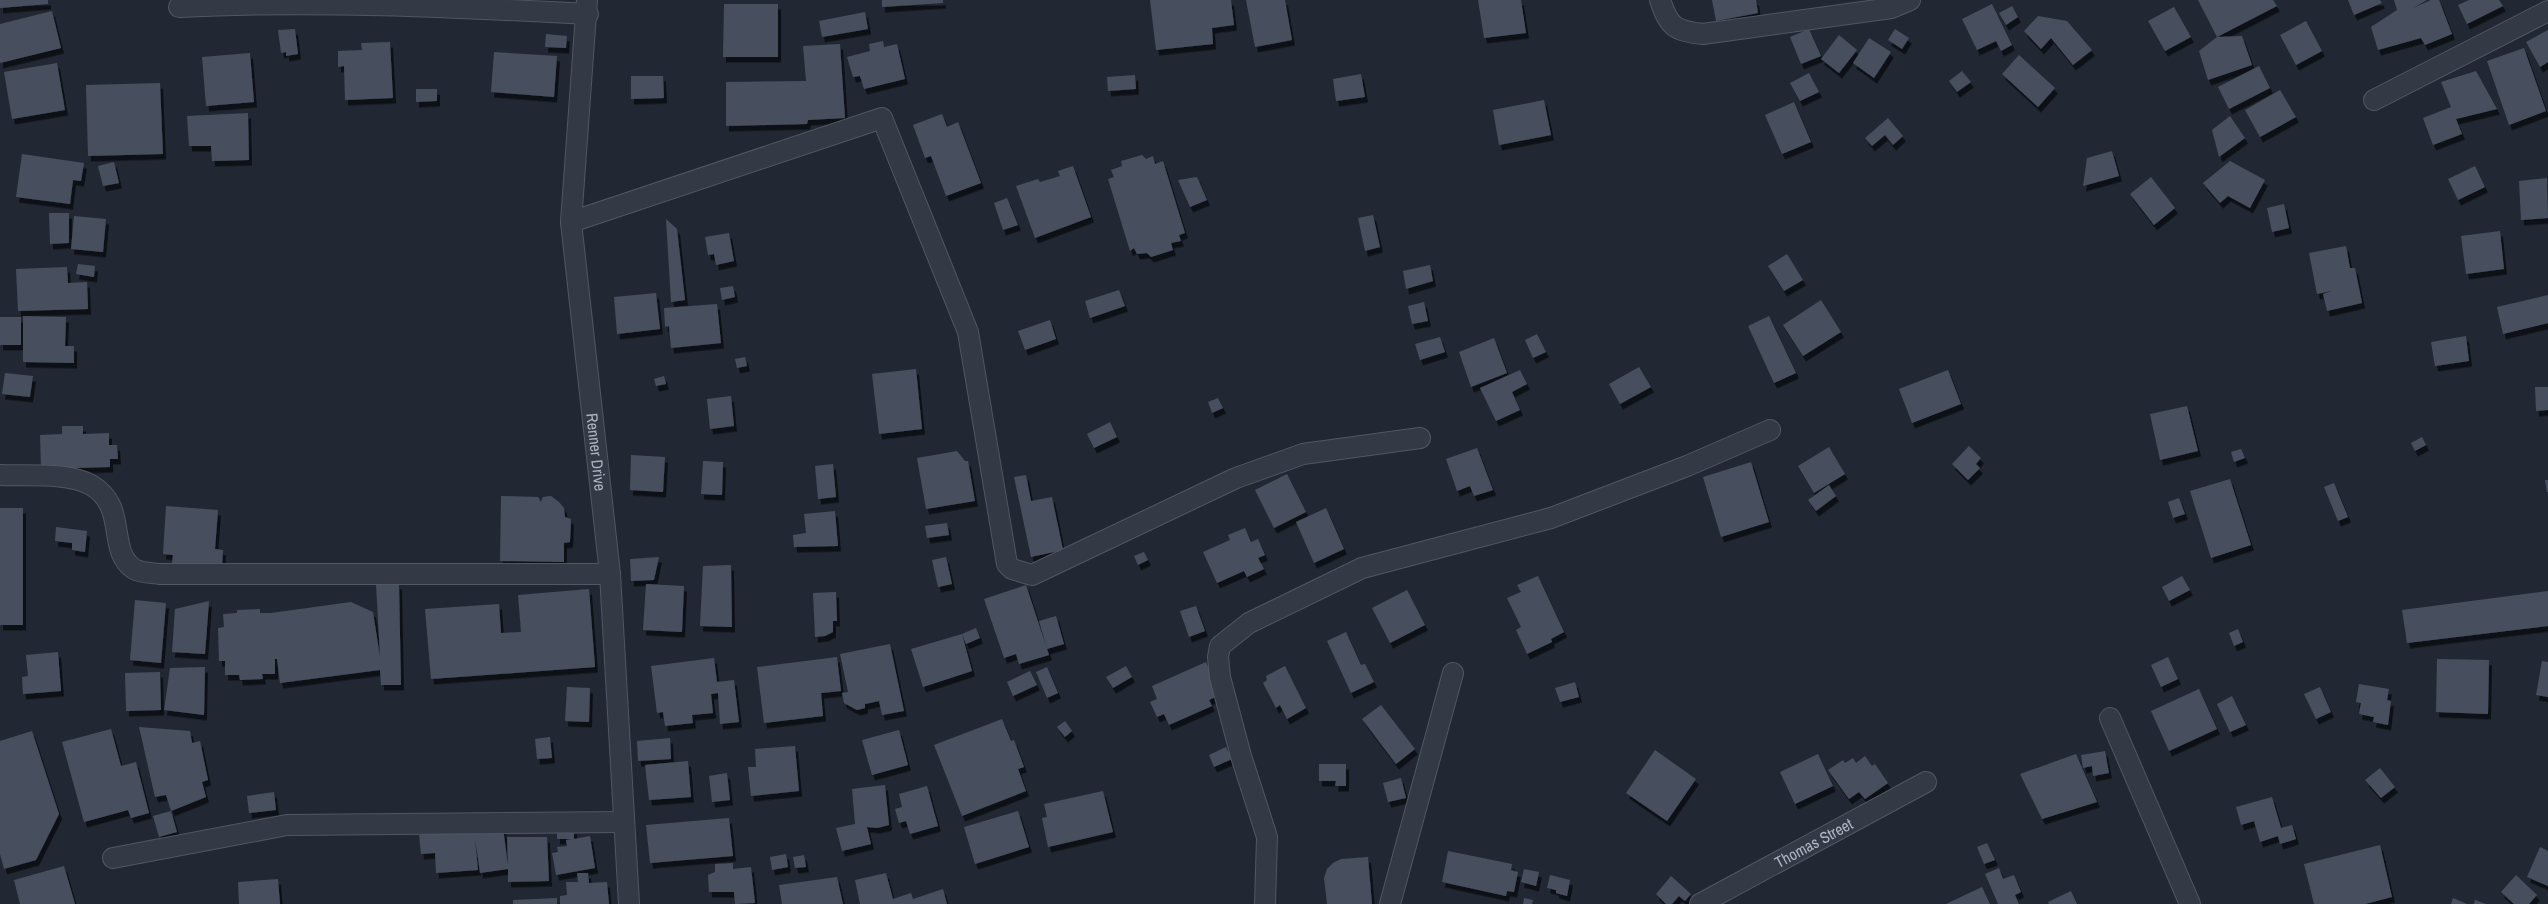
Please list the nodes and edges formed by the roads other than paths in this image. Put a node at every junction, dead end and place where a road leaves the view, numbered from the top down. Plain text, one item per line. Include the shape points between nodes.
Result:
1 (1660, 0) edge
2 (1910, 0) edge
3 (179, 6) dead end
4 (588, 7) edge
5 (2548, 11) edge
6 (2374, 100) dead end
7 (571, 222) junction
8 (1770, 430) dead end
9 (1420, 438) dead end
10 (0, 475) edge
11 (610, 574) junction
12 (1453, 673) dead end
13 (2110, 718) dead end
14 (1926, 782) dead end
15 (622, 822) junction
16 (112, 858) dead end
17 (629, 904) edge
18 (1265, 904) edge
19 (1390, 904) edge
20 (1700, 904) edge
21 (2190, 904) edge

1 - 2 street via 1666,20 1681,32 1703,34 1891,8
3 - 4 street via 243,1 340,1
4 - 7 street, Renner Drive
5 - 6 street
7 - 9 street via 882,118 968,332 1007,564 1012,569 1032,575 1236,478 1286,460 1303,454
7 - 11 street, Renner Drive
8 - 18 street via 1551,518 1362,568 1249,623 1220,646 1220,678 1267,837
10 - 11 street via 71,478 91,485 109,502 121,556 135,570 160,574
11 - 15 street, Renner Drive
12 - 19 street
13 - 21 street
14 - 20 street, Thomas Street
15 - 16 street via 287,825
15 - 17 street, Renner Drive

